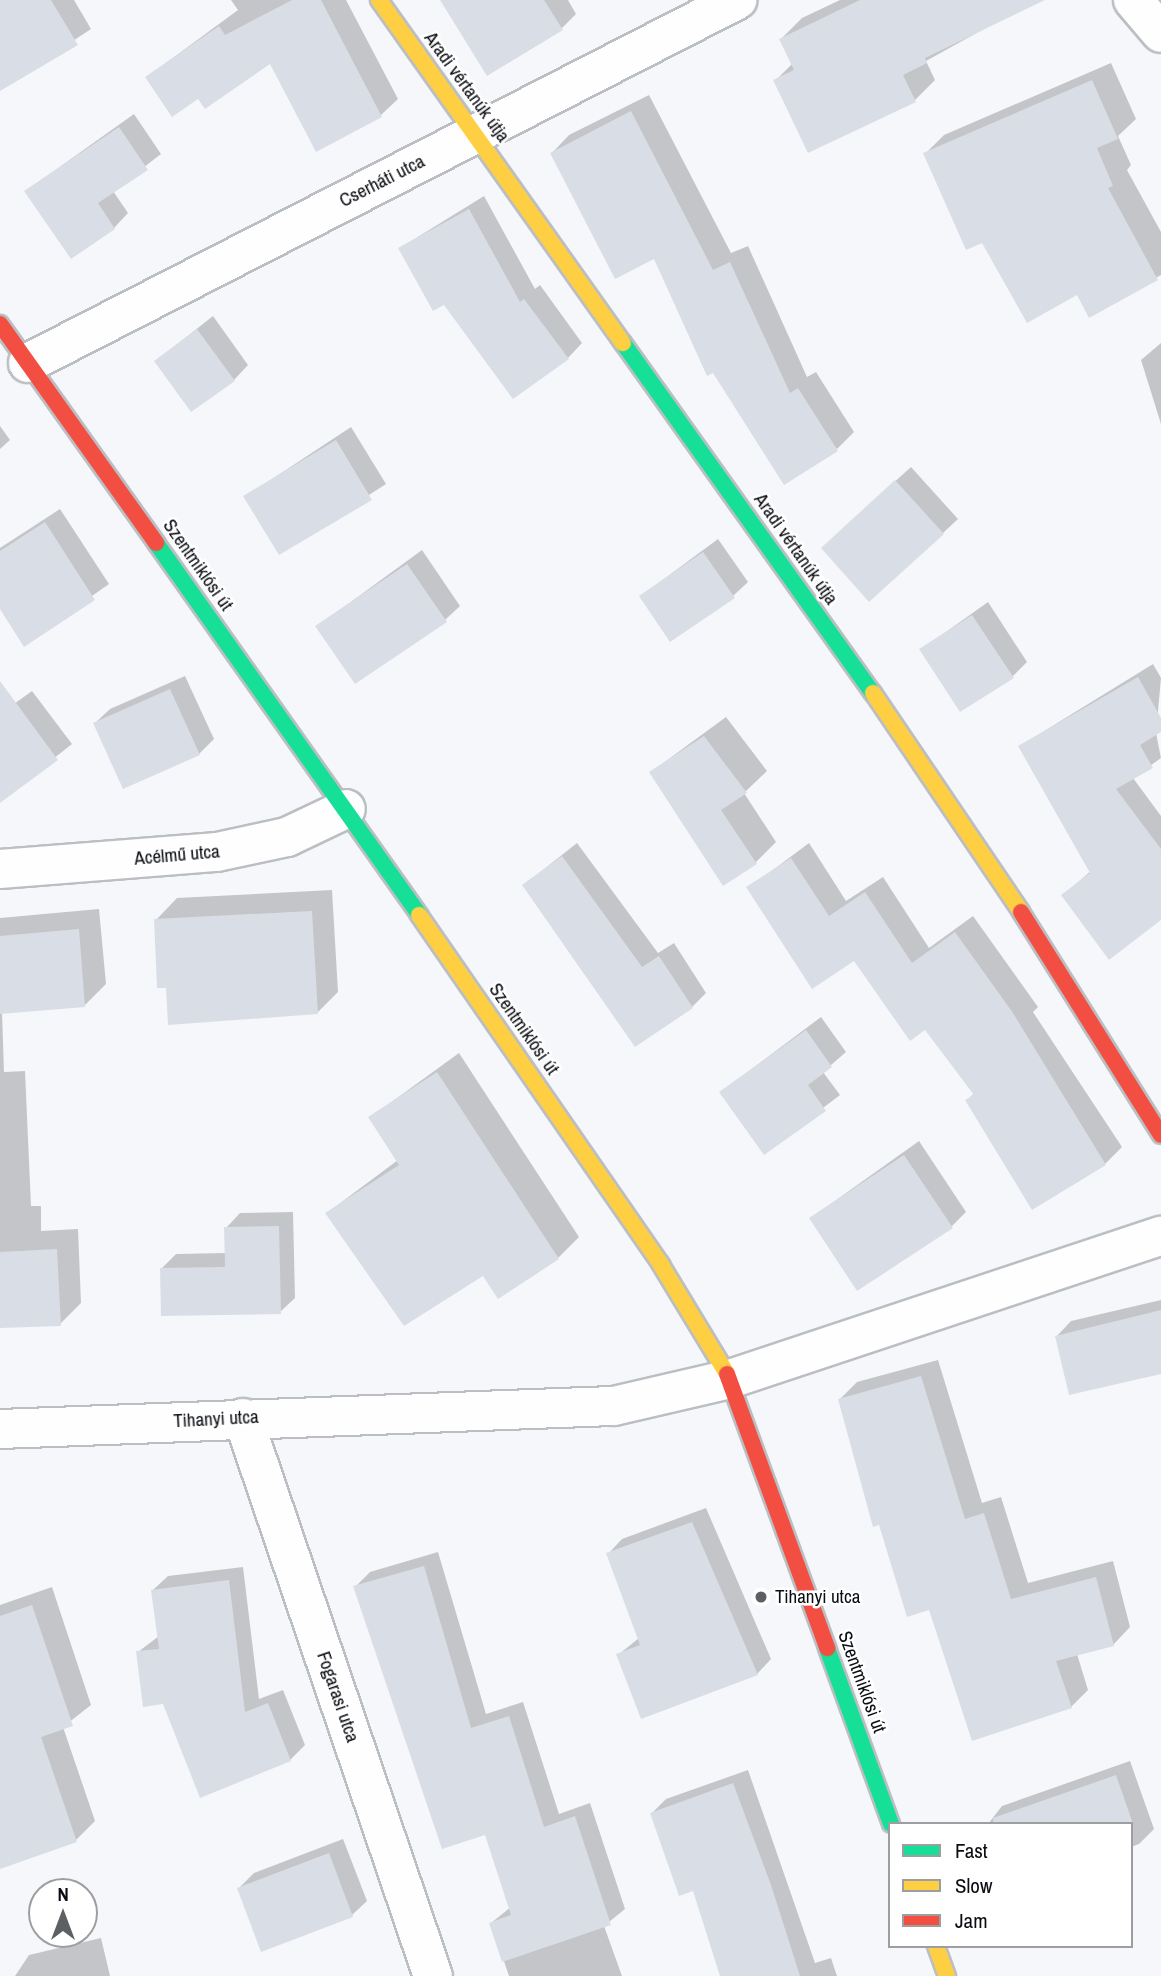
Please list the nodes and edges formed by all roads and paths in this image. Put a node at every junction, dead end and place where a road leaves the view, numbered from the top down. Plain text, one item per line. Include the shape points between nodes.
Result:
1 (379, 0) edge
2 (737, 0) edge
3 (1133, 0) edge
4 (1161, 33) edge
5 (475, 134) junction
6 (0, 324) edge
7 (28, 363) junction
8 (346, 809) junction
9 (0, 869) edge
10 (1161, 1135) edge
11 (1161, 1236) edge
12 (730, 1379) junction
13 (243, 1418) junction
14 (0, 1429) edge
15 (890, 1822) edge
16 (937, 1948) edge
17 (433, 1976) edge
18 (947, 1976) edge

1 - 5 street, Aradi vértanúk útja
2 - 5 street, Cserháti utca
3 - 4 street
5 - 7 street, Cserháti utca
5 - 10 street, Aradi vértanúk útja via 969,828
6 - 7 street, Szentmiklósi út
7 - 8 street, Szentmiklósi út
8 - 9 street, Acélmű utca via 287,838 217,852
8 - 12 street, Szentmiklósi út via 661,1265
11 - 12 street, Tihanyi utca
12 - 13 street, Tihanyi utca via 614,1406
12 - 15 street, Szentmiklósi út
13 - 14 street, Tihanyi utca
13 - 17 street, Fogarasi utca
16 - 18 street

